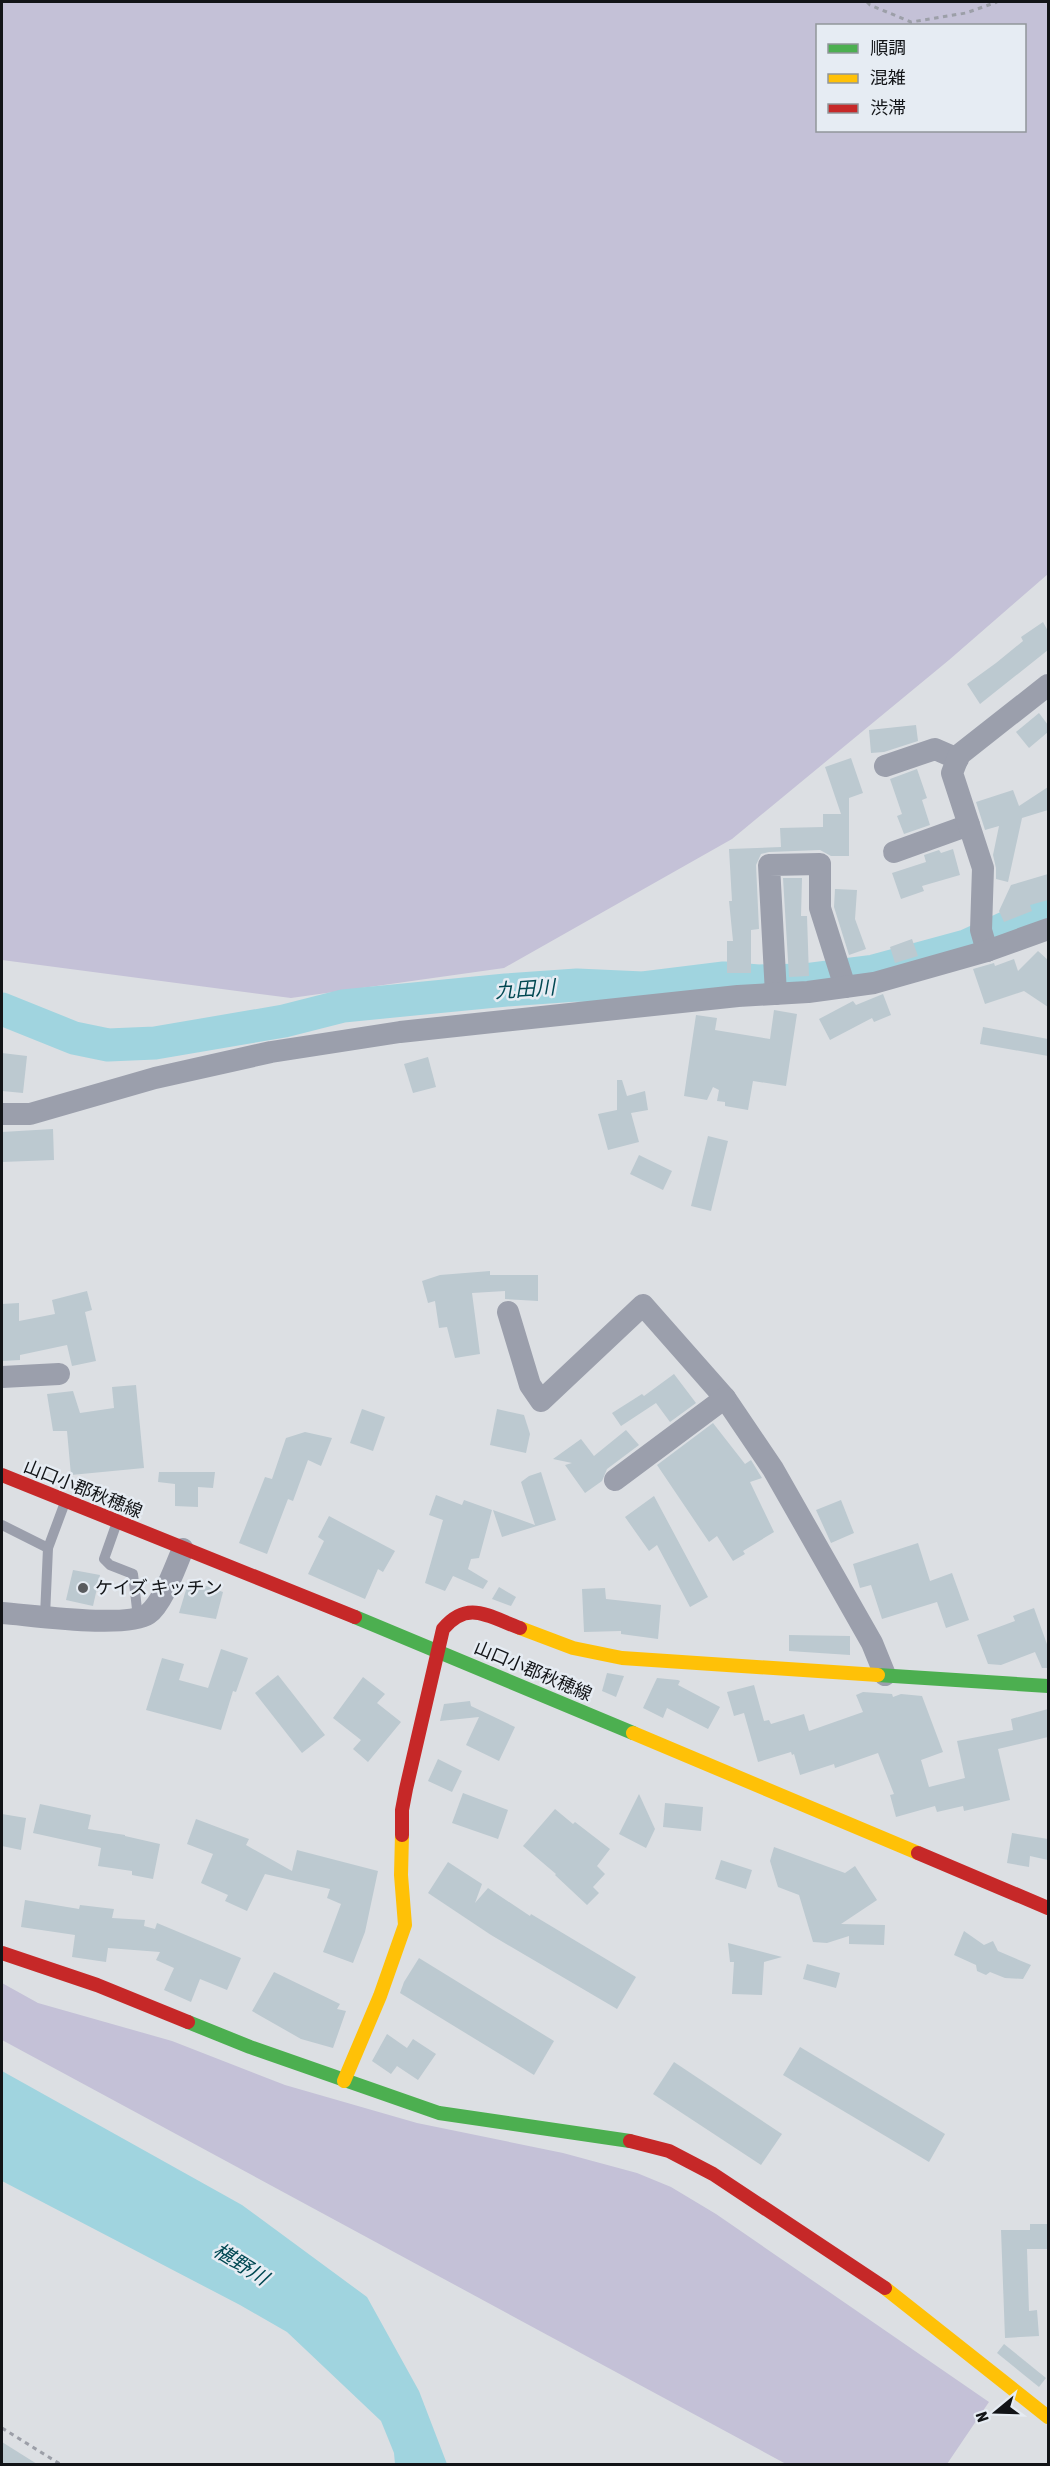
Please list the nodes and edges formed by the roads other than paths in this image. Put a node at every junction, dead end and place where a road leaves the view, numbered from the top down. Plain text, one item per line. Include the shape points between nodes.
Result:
1 (1047, 689) edge
2 (958, 759) junction
3 (885, 766) dead end
4 (969, 825) junction
5 (894, 852) dead end
6 (1048, 928) edge
7 (985, 942) junction
8 (842, 979) junction
9 (775, 987) junction
10 (2, 1114) edge
11 (508, 1312) dead end
12 (59, 1374) dead end
13 (2, 1377) edge
14 (725, 1398) junction
15 (2, 1475) edge
16 (615, 1480) dead end
17 (65, 1501) junction
18 (117, 1522) junction
19 (2, 1525) edge
20 (48, 1548) junction
21 (183, 1550) junction
22 (2, 1613) edge
23 (45, 1616) junction
24 (138, 1618) junction
25 (439, 1651) junction
26 (885, 1675) junction
27 (1048, 1686) edge
28 (1048, 1908) edge
29 (2, 1953) edge
30 (344, 2081) junction
31 (1048, 2417) edge

1 - 2 street
2 - 3 street via 935,748
2 - 4 street via 952,774
4 - 5 street
4 - 7 street via 983,868
6 - 7 street
7 - 8 street via 874,983
8 - 9 street
8 - 9 street via 820,908 820,864 769,865
9 - 10 street via 738,996 412,1031 271,1052 155,1078 30,1114
11 - 14 street via 530,1385 541,1401 643,1305
12 - 13 street
14 - 16 street
14 - 26 street via 773,1469 872,1643
15 - 17 street, 山口小郡秋穂線
17 - 18 street, 山口小郡秋穂線
17 - 20 lane
18 - 21 street, 山口小郡秋穂線
18 - 24 lane via 104,1559 133,1574
19 - 20 lane
20 - 23 lane
21 - 24 street via 158,1603
21 - 25 street, 山口小郡秋穂線
22 - 23 street
23 - 24 street via 117,1622
25 - 26 street via 443,1629 452,1618 474,1611 573,1648 622,1658
25 - 28 street, 山口小郡秋穂線
25 - 30 street via 402,1810 405,1925
26 - 27 street
29 - 30 street via 97,1985
30 - 31 street via 439,2113 617,2138 669,2151 713,2174 898,2296

